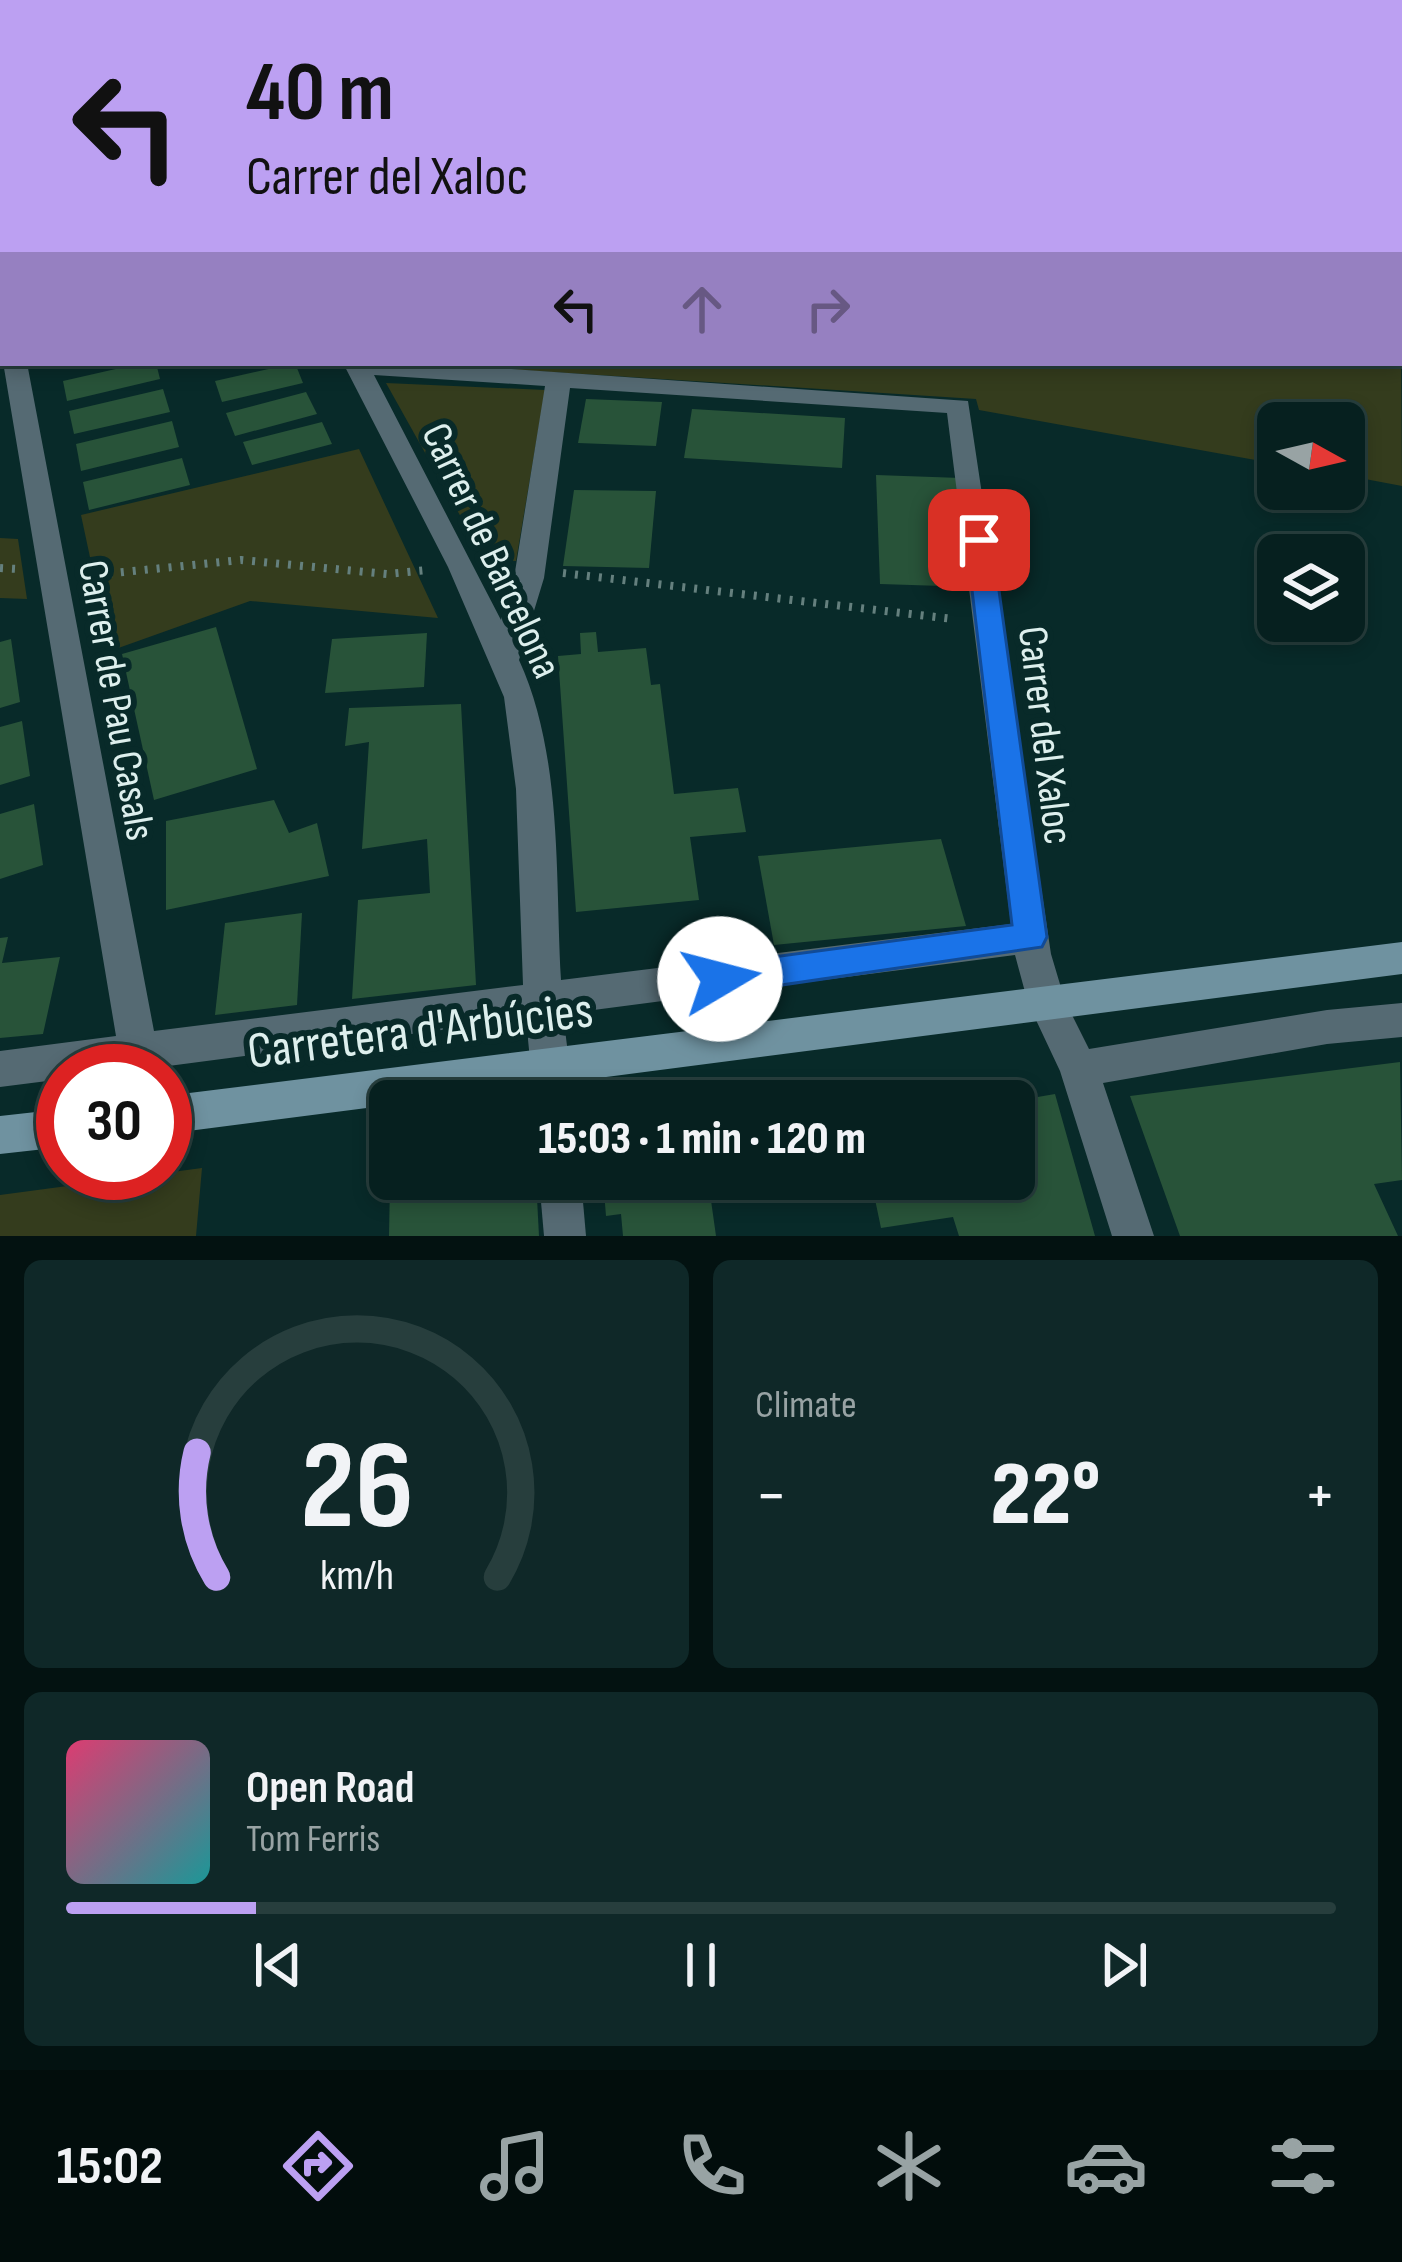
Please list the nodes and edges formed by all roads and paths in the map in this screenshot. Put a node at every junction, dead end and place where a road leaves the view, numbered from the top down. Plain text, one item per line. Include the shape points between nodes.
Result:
1 (16, 366) edge
2 (356, 366) edge
3 (380, 366) edge
4 (559, 380) junction
5 (462, 567) junction
6 (0, 568) edge
7 (529, 569) junction
8 (54, 580) junction
9 (991, 623) junction
10 (504, 659) junction
11 (1030, 937) junction
12 (1402, 958) edge
13 (543, 1003) junction
14 (1047, 1003) junction
15 (1402, 1020) edge
16 (137, 1044) edge
17 (192, 1045) edge
18 (36, 1065) edge
19 (0, 1069) edge
20 (1079, 1069) junction
21 (552, 1080) edge
22 (576, 1080) edge
23 (369, 1099) edge
24 (192, 1113) edge
25 (36, 1131) edge
26 (0, 1136) edge
27 (562, 1200) edge
28 (565, 1236) edge
29 (1133, 1236) edge

1 - 8 street, Carrer de Pau Casals
2 - 5 street, Carrer de Barcelona
3 - 4 street
4 - 7 street
4 - 9 street, Carrer del Xaloc via 959,406
5 - 8 path via 387,574 241,560
5 - 10 street, Carrer de Barcelona
6 - 8 path
7 - 9 path
7 - 10 street
8 - 16 street, Carrer de Pau Casals
9 - 11 street, Carrer del Xaloc
10 - 13 street, Carrer de Barcelona via 520,697 533,789
11 - 13 street, Carretera d'Arbúcies
11 - 14 street, Carrer del Xaloc
12 - 14 street, Carretera d'Arbúcies
13 - 17 street, Carretera d'Arbúcies
13 - 21 street, Carrer de Barcelona
14 - 20 street, Carrer del Xaloc
14 - 22 street, Carretera d'Arbúcies
15 - 20 street
18 - 19 street, Carretera d'Arbúcies
20 - 29 street, Carrer del Xaloc
23 - 24 street, Carretera d'Arbúcies
25 - 26 street
27 - 28 street

